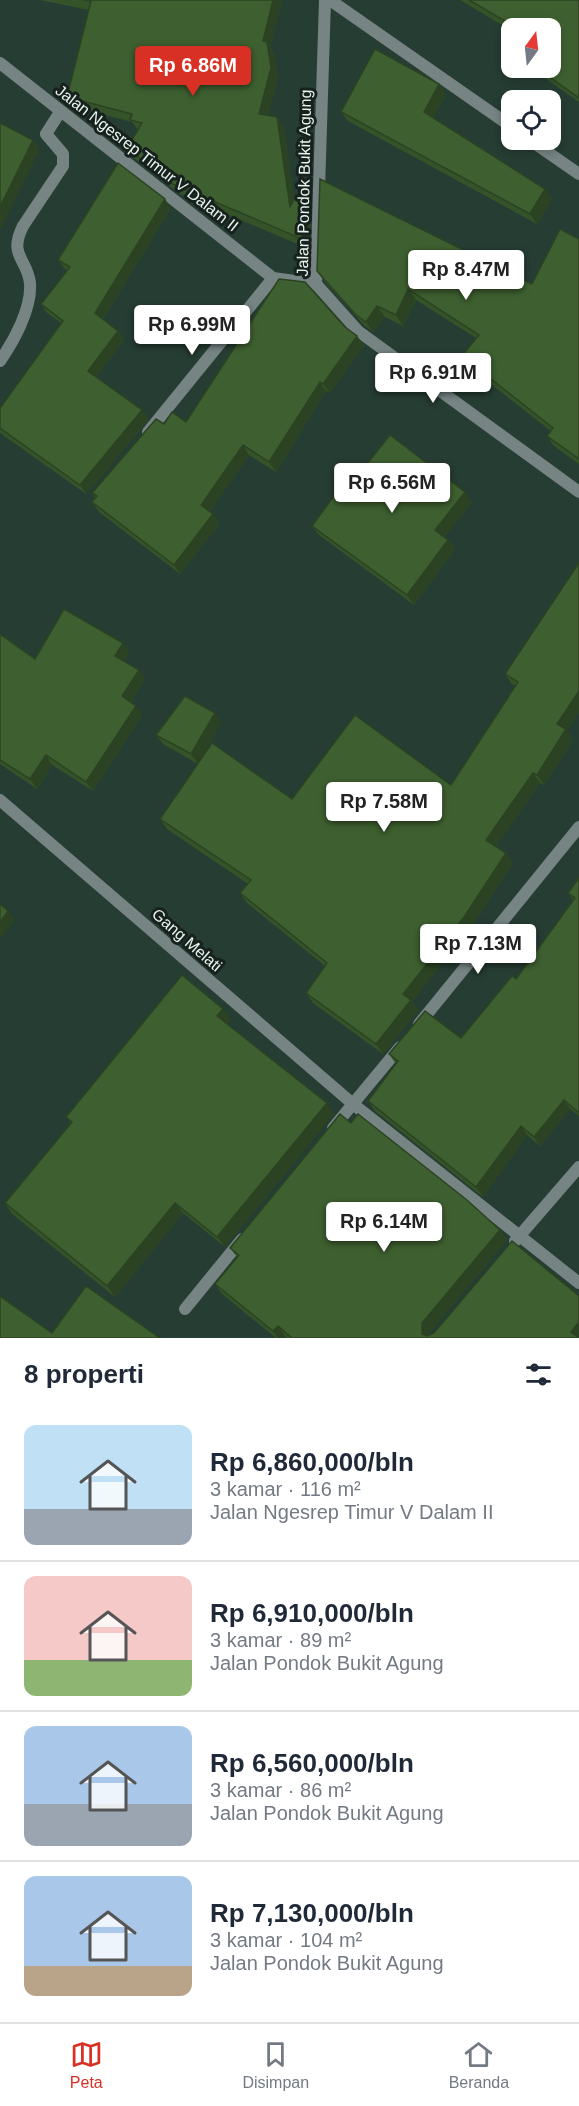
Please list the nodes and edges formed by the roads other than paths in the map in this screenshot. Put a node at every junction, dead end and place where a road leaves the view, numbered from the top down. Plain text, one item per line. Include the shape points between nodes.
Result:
1 (325, 0) edge
2 (330, 0) edge
3 (0, 63) edge
4 (60, 112) junction
5 (501, 119) edge
6 (544, 150) edge
7 (579, 174) edge
8 (273, 278) junction
9 (316, 284) junction
10 (0, 361) edge
11 (140, 442) edge
12 (579, 492) edge
13 (0, 800) edge
14 (579, 827) edge
15 (353, 1104) junction
16 (324, 1140) edge
17 (579, 1167) edge
18 (251, 1229) edge
19 (519, 1236) junction
20 (505, 1253) edge
21 (579, 1283) edge
22 (185, 1309) dead end

1 - 9 street, Jalan Pondok Bukit Agung
2 - 5 street
3 - 4 street, Jalan Ngesrep Timur V Dalam II
4 - 8 street, Jalan Ngesrep Timur V Dalam II
4 - 10 street via 46,134 63,154 63,166 16,240 30,282 12,344
6 - 7 street
8 - 9 street, Jalan Ngesrep Timur V Dalam II
8 - 11 street
9 - 12 street, Jalan Pondok Bukit Agung via 358,331
13 - 15 street, Gang Melati
14 - 15 street
15 - 16 street
15 - 19 street, Gang Melati
17 - 19 street
18 - 22 street
19 - 20 street
19 - 21 street, Gang Melati

